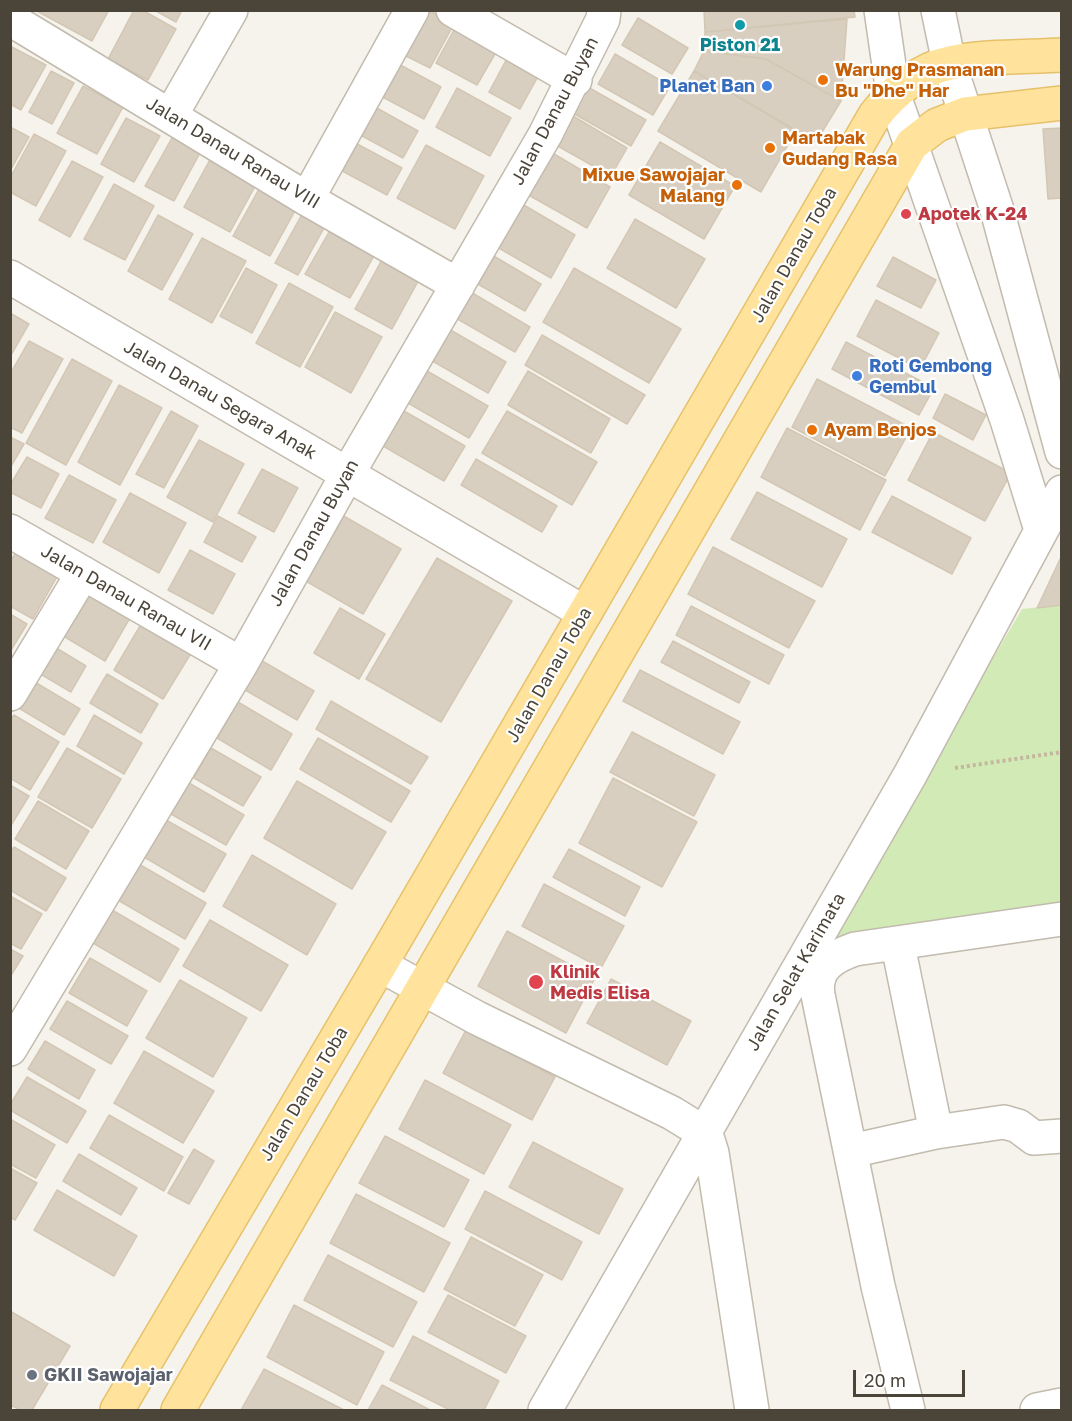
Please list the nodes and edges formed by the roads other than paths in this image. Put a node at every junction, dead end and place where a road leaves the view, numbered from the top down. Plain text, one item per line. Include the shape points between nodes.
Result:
1 (231, 10) edge
2 (412, 10) edge
3 (453, 10) edge
4 (604, 10) edge
5 (881, 10) edge
6 (938, 10) edge
7 (10, 20) edge
8 (1062, 55) edge
9 (949, 63) junction
10 (575, 80) junction
11 (892, 93) junction
12 (1062, 103) edge
13 (965, 114) junction
14 (171, 115) junction
15 (912, 144) junction
16 (307, 199) junction
17 (10, 277) edge
18 (458, 285) junction
19 (1057, 414) edge
20 (1007, 420) junction
21 (1062, 452) edge
22 (347, 475) junction
23 (1062, 492) edge
24 (1041, 530) junction
25 (10, 531) edge
26 (83, 573) junction
27 (585, 613) junction
28 (241, 664) junction
29 (10, 694) edge
30 (1062, 919) edge
31 (901, 960) dead end
32 (380, 965) junction
33 (424, 987) junction
34 (10, 1049) edge
35 (936, 1132) junction
36 (706, 1134) junction
37 (1062, 1136) edge
38 (850, 1151) junction
39 (1062, 1405) edge
40 (117, 1410) edge
41 (178, 1410) edge
42 (545, 1410) edge
43 (752, 1410) edge
44 (908, 1410) edge
45 (1037, 1410) edge

1 - 14 street
2 - 16 street
3 - 10 street
4 - 10 street, Jalan Danau Buyan
5 - 11 street
6 - 9 street
7 - 14 street, Jalan Danau Ranau VIII
8 - 9 main road, Jalan Danau Toba
9 - 11 main road, Jalan Danau Toba
9 - 13 street
10 - 18 street, Jalan Danau Buyan
11 - 15 street
11 - 27 main road, Jalan Danau Toba via 874,115
12 - 13 main road
13 - 15 main road via 937,125
13 - 19 street
14 - 16 street, Jalan Danau Ranau VIII
15 - 20 street
15 - 33 main road
16 - 18 street, Jalan Danau Ranau VIII
17 - 22 street, Jalan Danau Segara Anak
18 - 22 street, Jalan Danau Buyan
19 - 20 street
19 - 21 street
20 - 24 street
22 - 27 street, Jalan Danau Segara Anak
22 - 28 street, Jalan Danau Buyan
23 - 24 street, Jalan Selat Karimata
24 - 36 street, Jalan Selat Karimata via 910,775
25 - 26 street, Jalan Danau Ranau VII
26 - 28 street, Jalan Danau Ranau VII
26 - 29 street
27 - 32 main road, Jalan Danau Toba
28 - 34 street, Jalan Danau Buyan
30 - 38 street via 855,949 826,963 817,988
31 - 35 street
32 - 33 street
32 - 40 main road, Jalan Danau Toba
33 - 36 street
33 - 41 main road
35 - 37 street via 1004,1122 1018,1126 1034,1138
35 - 38 street
36 - 42 street, Jalan Selat Karimata
36 - 43 street
38 - 44 street
39 - 45 street

